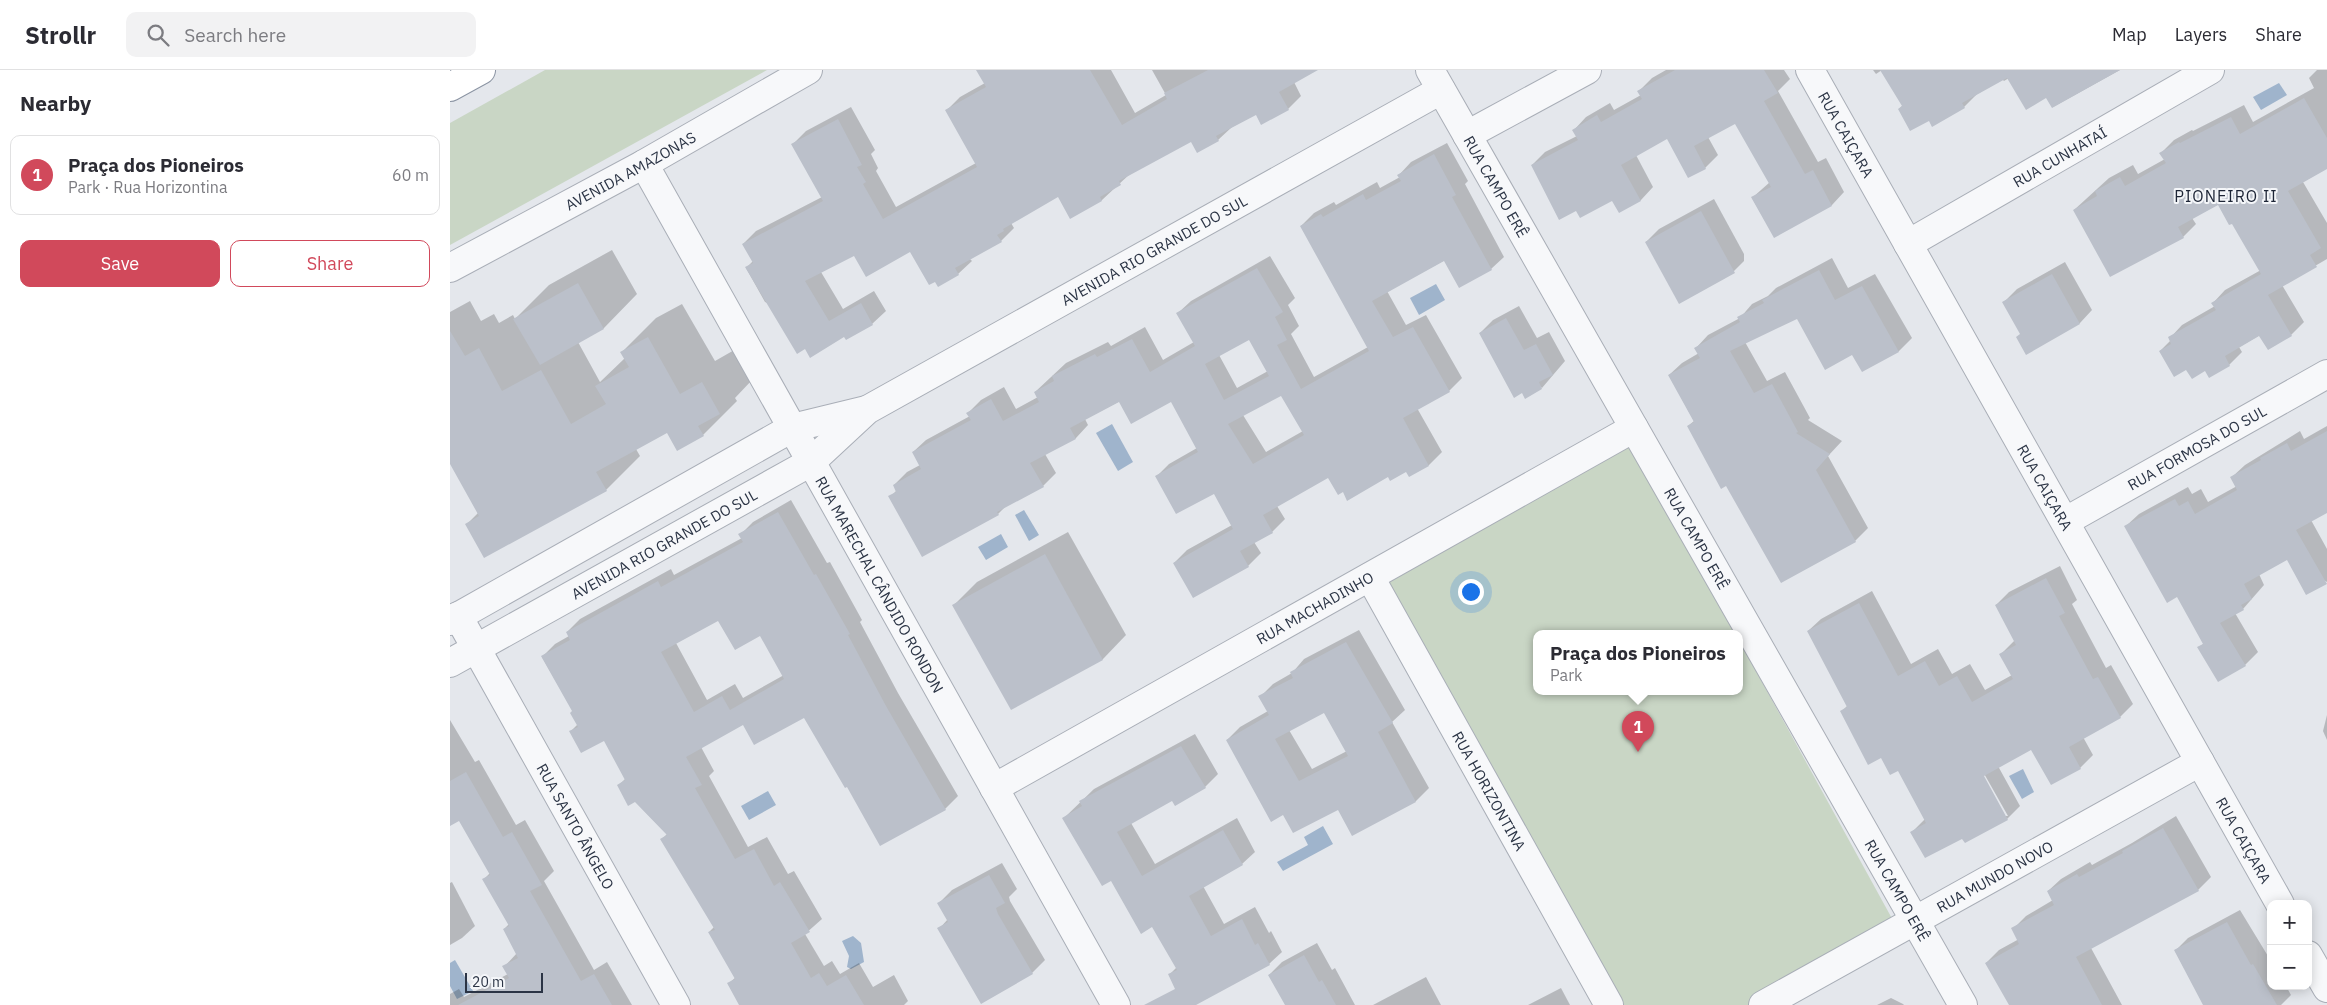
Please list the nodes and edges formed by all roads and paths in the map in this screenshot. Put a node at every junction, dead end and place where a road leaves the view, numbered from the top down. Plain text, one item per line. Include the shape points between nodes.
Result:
1 (481, 70) edge
2 (808, 70) edge
3 (1587, 70) edge
4 (1810, 70) edge
5 (2210, 70) edge
6 (1436, 80) edge
7 (450, 87) edge
8 (1467, 136) junction
9 (644, 164) junction
10 (1908, 244) junction
11 (450, 268) edge
12 (2327, 374) edge
13 (867, 410) junction
14 (792, 428) junction
15 (1634, 428) junction
16 (811, 462) junction
17 (2066, 520) junction
18 (1370, 577) junction
19 (454, 619) edge
20 (476, 649) junction
21 (450, 663) edge
22 (2200, 762) junction
23 (994, 788) junction
24 (2278, 900) edge
25 (1915, 920) junction
26 (2312, 962) edge
27 (2327, 988) edge
28 (676, 1005) edge
29 (1116, 1005) edge
30 (1608, 1005) edge
31 (1763, 1005) edge
32 (1963, 1005) edge

1 - 7 highway
2 - 9 street, AVENIDA AMAZONAS
3 - 8 street
4 - 10 street, RUA CAIÇARA
5 - 10 street, RUA CUNHATAÍ
6 - 8 street, RUA CAMPO ERÊ
6 - 13 street, AVENIDA RIO GRANDE DO SUL
8 - 15 street, RUA CAMPO ERÊ
9 - 11 street, AVENIDA AMAZONAS
9 - 14 street, RUA MARECHAL CÂNDIDO RONDON
10 - 17 street, RUA CAIÇARA
12 - 17 street, RUA FORMOSA DO SUL
13 - 14 street, AVENIDA RIO GRANDE DO SUL
13 - 16 street, AVENIDA RIO GRANDE DO SUL
14 - 16 street, RUA MARECHAL CÂNDIDO RONDON
14 - 19 street, AVENIDA RIO GRANDE DO SUL
15 - 18 street, RUA MACHADINHO
15 - 25 street, RUA CAMPO ERÊ
16 - 20 street, AVENIDA RIO GRANDE DO SUL
16 - 23 street, RUA MARECHAL CÂNDIDO RONDON
17 - 22 street, RUA CAIÇARA
18 - 23 street, RUA MACHADINHO
18 - 30 street, RUA HORIZONTINA
19 - 20 street, RUA SANTO ÂNGELO
20 - 21 street, AVENIDA RIO GRANDE DO SUL
20 - 28 street, RUA SANTO ÂNGELO
22 - 24 street, RUA CAIÇARA
22 - 25 street, RUA MUNDO NOVO
23 - 29 street, RUA MARECHAL CÂNDIDO RONDON
25 - 31 street, RUA MUNDO NOVO
25 - 32 street, RUA CAMPO ERÊ
26 - 27 street

